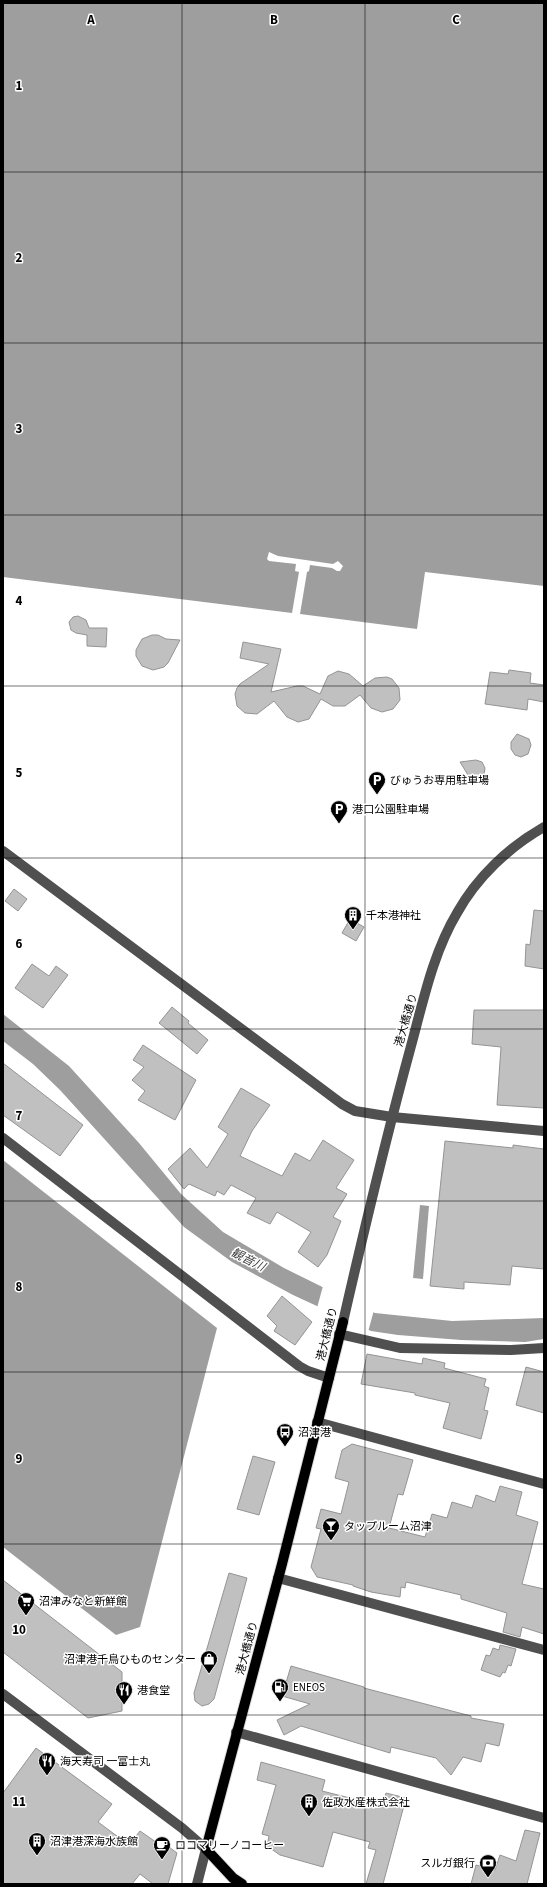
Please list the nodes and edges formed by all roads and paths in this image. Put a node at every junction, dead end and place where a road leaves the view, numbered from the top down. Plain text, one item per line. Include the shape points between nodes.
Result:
1 (544, 827) edge
2 (3, 851) edge
3 (392, 1117) junction
4 (544, 1131) edge
5 (3, 1138) edge
6 (343, 1322) joint
7 (339, 1334) junction
8 (544, 1348) edge
9 (329, 1378) junction
10 (317, 1422) junction
11 (544, 1484) edge
12 (278, 1578) junction
13 (544, 1650) edge
14 (3, 1696) edge
15 (236, 1732) junction
16 (544, 1818) edge
17 (206, 1849) junction
18 (197, 1884) edge
19 (242, 1884) edge

1 - 3 street, 港大橋通り via 518,843 499,861 477,884 457,913 443,940 426,992
2 - 3 street via 342,1104 355,1111
3 - 4 street
3 - 6 street, 港大橋通り
5 - 9 street via 299,1366
6 - 7 main road, 港大橋通り
7 - 8 street via 400,1348
7 - 9 main road, 港大橋通り
9 - 10 main road, 港大橋通り
10 - 11 street
10 - 12 main road, 港大橋通り
12 - 13 street
12 - 15 main road, 港大橋通り
14 - 17 street via 182,1828
15 - 16 street
15 - 17 main road, 港大橋通り
17 - 18 street, 港大橋通り
17 - 19 main road

